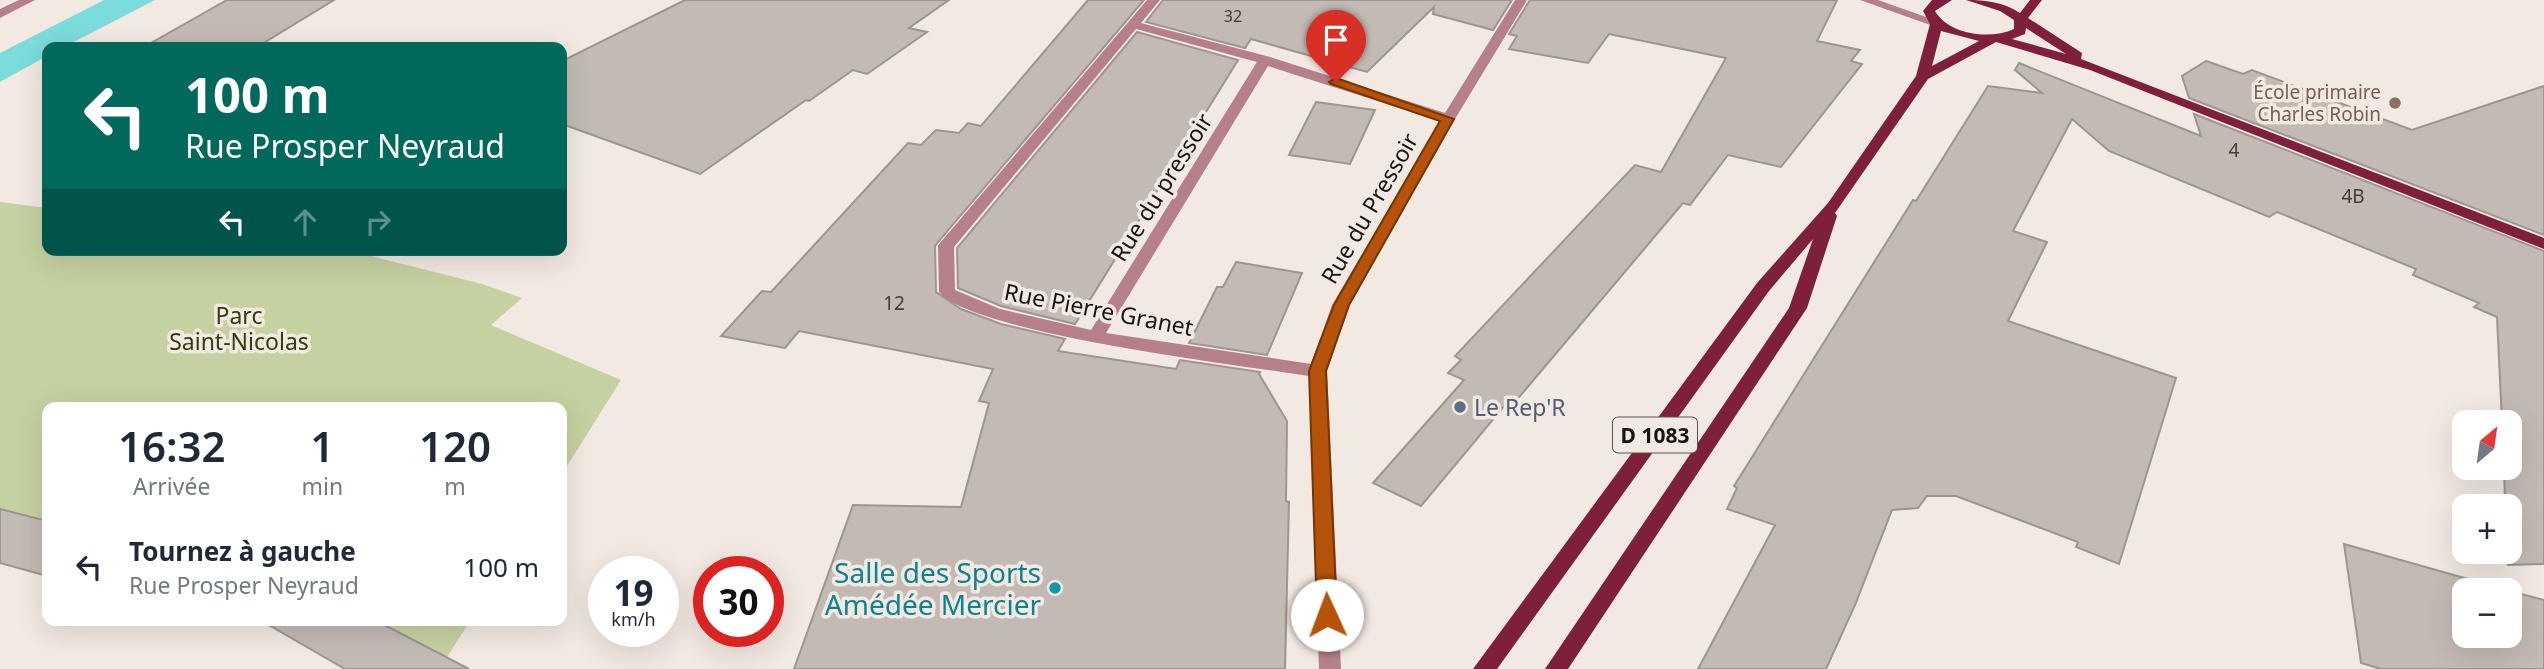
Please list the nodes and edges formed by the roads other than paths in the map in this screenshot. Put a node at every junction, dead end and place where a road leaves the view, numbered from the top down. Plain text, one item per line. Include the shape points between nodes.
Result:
1 (29, 0) edge
2 (1154, 0) edge
3 (1521, 0) edge
4 (1866, 0) edge
5 (1946, 0) edge
6 (1972, 0) edge
7 (2036, 0) edge
8 (0, 14) edge
9 (2020, 20) junction
10 (1937, 23) junction
11 (1134, 25) junction
12 (1995, 38) junction
13 (1265, 60) junction
14 (2095, 67) junction
15 (1923, 76) junction
16 (1448, 119) junction
17 (1833, 206) junction
18 (2544, 244) edge
19 (1096, 337) junction
20 (1318, 371) junction
21 (1329, 669) edge
22 (1484, 669) edge
23 (1556, 669) edge

1 - 8 street
2 - 11 street, Rue Pierre Granet
3 - 16 street, Rue du Pressoir
4 - 10 street
5 - 10 main road, D 1083 via 1929,10
6 - 9 main road via 2004,8
7 - 9 main road, D 1083
9 - 12 main road, D 1083 via 2020,31
9 - 14 main road
10 - 12 main road via 1958,33
10 - 15 main road, D 1083
11 - 13 street
11 - 19 street, Rue Pierre Granet via 946,246 947,292 1006,316
12 - 14 main road
12 - 15 main road, D 1083
13 - 16 street
13 - 19 street, Rue du pressoir
14 - 18 main road
15 - 17 main road, D 1083
16 - 20 street, Rue du Pressoir via 1341,305
17 - 22 main road, D 1083 via 1763,288
17 - 23 main road, D 1083 via 1798,308
19 - 20 street, Rue Pierre Granet
20 - 21 street, Rue du Pressoir

